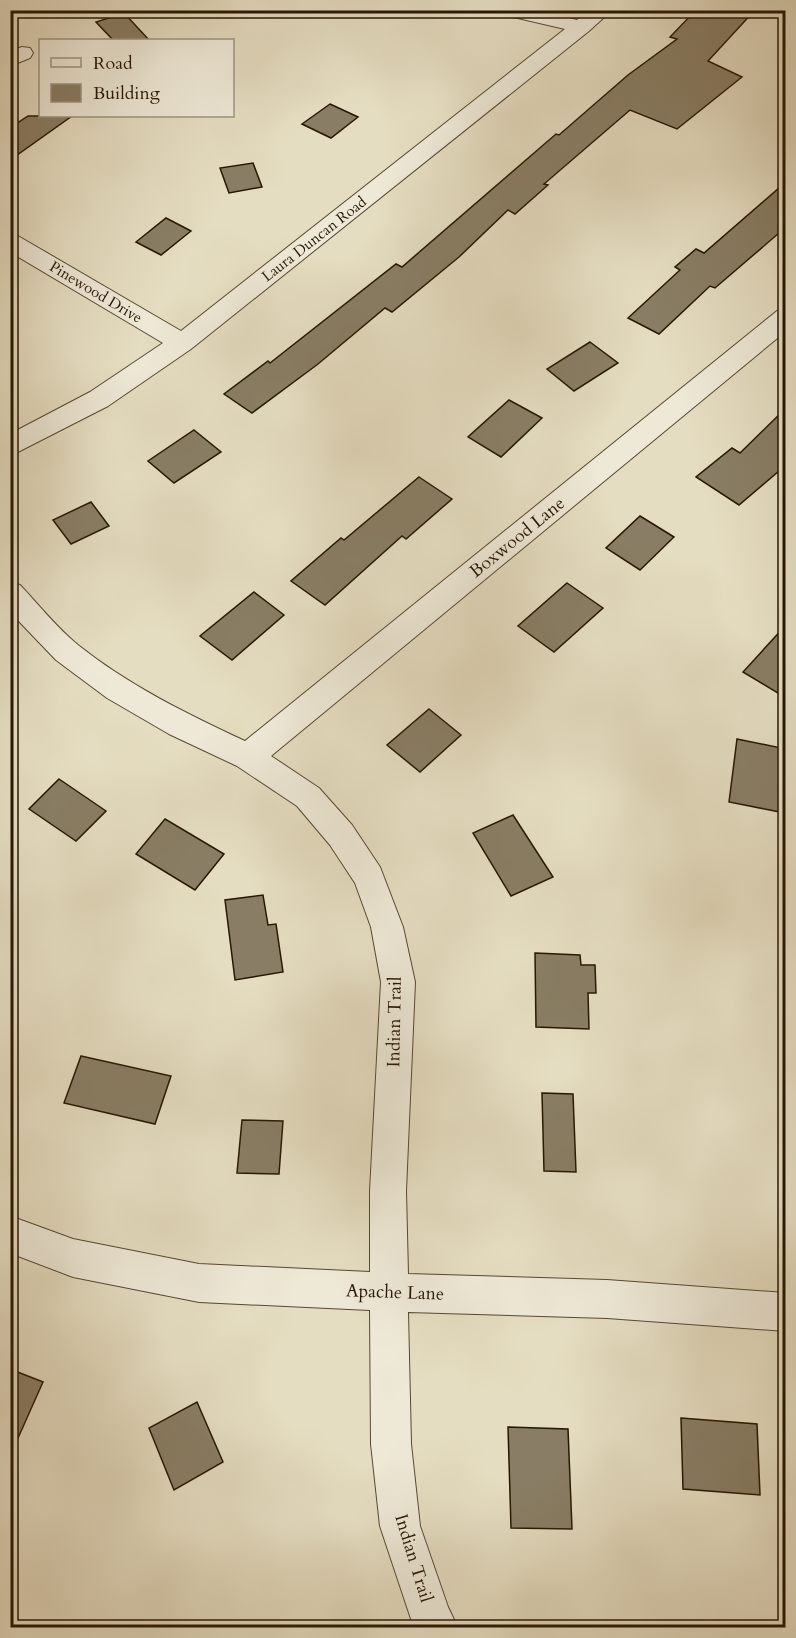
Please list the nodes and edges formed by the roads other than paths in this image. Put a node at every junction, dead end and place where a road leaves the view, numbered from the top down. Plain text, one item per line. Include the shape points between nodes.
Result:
1 (508, 10) edge
2 (602, 10) edge
3 (582, 27) junction
4 (10, 241) edge
5 (786, 317) edge
6 (182, 344) junction
7 (10, 446) edge
8 (10, 593) edge
9 (248, 757) junction
10 (10, 1234) edge
11 (388, 1292) junction
12 (786, 1312) edge
13 (437, 1628) edge

1 - 3 street
2 - 3 street, Laura Duncan Road
3 - 6 street, Laura Duncan Road
4 - 6 street, Pinewood Drive
5 - 9 street, Boxwood Lane
6 - 7 street, Laura Duncan Road via 99,399
8 - 9 street, Indian Trail via 66,652 118,689 180,725
9 - 11 street, Indian Trail via 308,797 340,835 369,877 387,927 398,982 387,1191
10 - 11 street, Apache Lane via 73,1258 199,1283
11 - 12 street, Apache Lane via 607,1299
11 - 13 street, Indian Trail via 391,1444 400,1526

